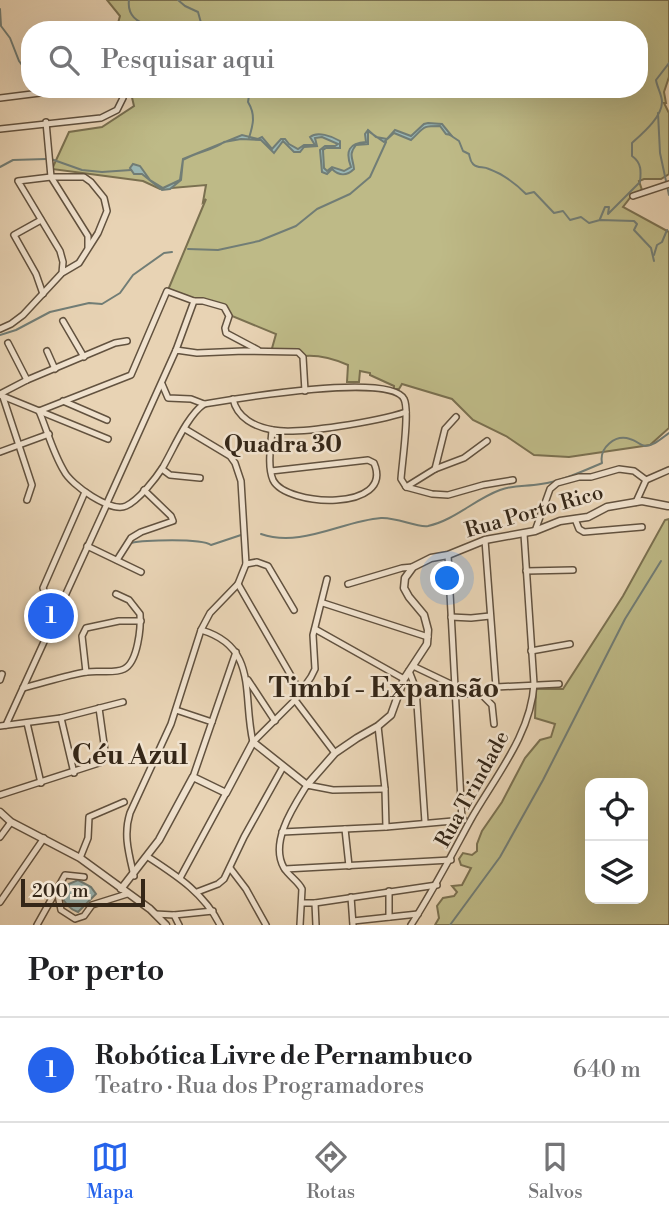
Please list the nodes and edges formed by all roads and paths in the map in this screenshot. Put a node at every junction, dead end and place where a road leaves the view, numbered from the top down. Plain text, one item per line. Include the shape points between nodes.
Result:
1 (21, 95) edge
2 (0, 98) edge
3 (121, 98) edge
4 (46, 122) junction
5 (0, 129) edge
6 (51, 177) junction
7 (667, 185) edge
8 (633, 196) dead end
9 (41, 220) junction
10 (86, 253) junction
11 (62, 273) junction
12 (43, 294) junction
13 (194, 302) junction
14 (63, 321) dead end
15 (0, 329) edge
16 (127, 341) dead end
17 (8, 342) dead end
18 (176, 350) junction
19 (47, 351) dead end
20 (261, 352) junction
21 (84, 357) junction
22 (55, 369) junction
23 (27, 380) junction
24 (162, 383) junction
25 (305, 391) junction
26 (1, 396) edge
27 (168, 398) junction
28 (233, 399) junction
29 (63, 401) junction
30 (204, 404) junction
31 (151, 407) junction
32 (39, 411) junction
33 (406, 415) junction
34 (456, 417) dead end
35 (107, 420) dead end
36 (185, 429) junction
37 (272, 430) junction
38 (49, 434) junction
39 (108, 439) dead end
40 (487, 441) dead end
41 (19, 445) junction
42 (0, 452) edge
43 (162, 469) junction
44 (435, 469) junction
45 (271, 471) junction
46 (669, 471) edge
47 (200, 478) dead end
48 (513, 480) dead end
49 (646, 480) junction
50 (405, 487) junction
51 (144, 490) junction
52 (85, 492) junction
53 (27, 500) dead end
54 (636, 502) junction
55 (107, 504) junction
56 (668, 506) edge
57 (575, 519) junction
58 (642, 527) dead end
59 (535, 531) junction
60 (524, 534) junction
61 (485, 540) junction
62 (87, 546) junction
63 (448, 555) junction
64 (117, 560) junction
65 (246, 564) junction
66 (413, 567) junction
67 (573, 570) dead end
68 (526, 571) junction
69 (141, 572) dead end
70 (327, 579) dead end
71 (238, 584) junction
72 (348, 584) dead end
73 (116, 594) dead end
74 (61, 603) junction
75 (323, 603) junction
76 (294, 610) dead end
77 (490, 616) junction
78 (451, 617) junction
79 (141, 621) junction
80 (314, 629) junction
81 (201, 631) junction
82 (428, 637) junction
83 (570, 644) dead end
84 (531, 650) junction
85 (236, 652) junction
86 (411, 669) junction
87 (86, 672) junction
88 (404, 679) junction
89 (247, 681) junction
90 (534, 684) junction
91 (559, 684) dead end
92 (455, 686) junction
93 (496, 687) junction
94 (23, 688) junction
95 (300, 693) junction
96 (455, 694) junction
97 (481, 694) junction
98 (295, 700) junction
99 (123, 702) dead end
100 (99, 708) junction
101 (176, 710) junction
102 (61, 718) junction
103 (275, 720) junction
104 (212, 722) junction
105 (27, 723) junction
106 (494, 724) dead end
107 (3, 726) edge
108 (378, 726) junction
109 (253, 742) junction
110 (335, 753) junction
111 (283, 767) junction
112 (74, 773) junction
113 (193, 777) junction
114 (41, 783) junction
115 (307, 785) junction
116 (385, 789) junction
117 (226, 793) junction
118 (0, 795) edge
119 (124, 802) dead end
120 (0, 812) edge
121 (462, 820) junction
122 (471, 820) junction
123 (11, 822) junction
124 (425, 822) junction
125 (386, 827) junction
126 (345, 829) junction
127 (282, 832) junction
128 (0, 838) edge
129 (44, 838) junction
130 (148, 857) junction
131 (80, 858) junction
132 (451, 860) junction
133 (349, 866) junction
134 (230, 868) junction
135 (285, 869) junction
136 (134, 876) junction
137 (84, 877) dead end
138 (180, 878) junction
139 (438, 884) junction
140 (57, 890) junction
141 (388, 891) junction
142 (124, 892) junction
143 (197, 892) junction
144 (351, 897) junction
145 (0, 902) edge
146 (303, 903) junction
147 (315, 903) junction
148 (213, 911) junction
149 (155, 914) junction
150 (418, 914) junction
151 (174, 915) junction
152 (389, 917) junction
153 (353, 923) edge
154 (37, 925) edge
155 (166, 925) edge
156 (179, 925) edge
157 (220, 925) edge
158 (266, 925) edge
159 (300, 925) edge
160 (316, 925) edge
161 (411, 925) edge

1 - 2 street
3 - 4 street via 111,114
4 - 5 street
4 - 6 street
6 - 9 street via 18,181
6 - 10 street via 88,236
6 - 10 street via 88,178 106,203 105,218
7 - 8 street
9 - 11 street via 60,251
9 - 12 street via 15,235
10 - 11 street
11 - 12 street
12 - 15 street via 23,315
13 - 18 street
13 - 20 street via 224,307 229,316 228,334
13 - 29 street via 167,291 131,375
14 - 21 street
16 - 21 street
17 - 23 street
18 - 20 street
18 - 24 street
19 - 22 street
20 - 25 street via 300,353
21 - 22 street
22 - 23 street
23 - 26 street
24 - 27 street
24 - 31 street
25 - 28 street
25 - 33 street via 355,386 381,389 402,396
26 - 32 street
26 - 41 street
27 - 30 street
27 - 31 street
28 - 30 street
28 - 37 street via 243,418
29 - 32 street
29 - 35 street
30 - 36 street
31 - 55 street
32 - 38 street
32 - 39 street
33 - 37 street
33 - 50 street via 401,479
34 - 44 street via 445,429
36 - 43 street
36 - 65 street via 235,463 241,481
37 - 45 street
38 - 41 street
38 - 52 street via 65,474
40 - 44 street via 464,458
41 - 42 street
41 - 53 street via 32,485
43 - 47 street via 170,475
43 - 51 street
44 - 50 street
45 - 45 street via 368,460 377,471 367,491 333,501 285,490 273,481
46 - 49 street
48 - 50 street via 448,495
49 - 54 street
49 - 59 street via 634,471 619,469 557,483 550,489
51 - 55 street via 124,507
51 - 64 street via 173,521 131,538
52 - 55 street
52 - 74 street via 43,588 46,596
54 - 56 street, Rua Porto Rico
54 - 57 street, Rua Porto Rico
55 - 62 street
57 - 58 street via 580,531
57 - 59 street, Rua Porto Rico
59 - 60 street, Rua Porto Rico
60 - 61 street, Rua Porto Rico
60 - 68 street, Rua Trindade
61 - 63 street, Rua Porto Rico
61 - 77 street
62 - 64 street
62 - 74 street
63 - 66 street, Rua Porto Rico
63 - 78 street
64 - 69 street
65 - 71 street
65 - 76 street via 268,566
66 - 72 street, Rua Porto Rico
66 - 82 street via 404,588 424,615
67 - 68 street
68 - 84 street, Rua Trindade
70 - 75 street
71 - 81 street via 210,613
71 - 95 street
73 - 79 street via 134,605
74 - 94 street
75 - 80 street
75 - 82 street
77 - 78 street
77 - 93 street
78 - 92 street
79 - 87 street via 128,667
79 - 87 street via 89,626 83,631
80 - 88 street
80 - 95 street via 314,669
81 - 85 street via 221,637
81 - 101 street
82 - 86 street
83 - 84 street
84 - 90 street, Rua Trindade
85 - 89 street
85 - 104 street
86 - 88 street
86 - 92 street
86 - 124 street
87 - 94 street
88 - 108 street via 395,708
89 - 103 street
89 - 109 street
90 - 91 street
90 - 93 street
90 - 122 street, Rua Trindade via 526,721
92 - 96 street
93 - 97 street
94 - 107 street
95 - 98 street
96 - 97 street
96 - 121 street
97 - 106 street via 492,705
98 - 103 street
98 - 110 street
99 - 100 street
100 - 102 street
100 - 112 street via 104,759
101 - 104 street
101 - 136 street via 127,824
102 - 105 street
102 - 112 street
103 - 109 street
104 - 113 street
105 - 107 street
105 - 114 street
108 - 110 street
108 - 116 street
109 - 111 street
109 - 117 street
110 - 115 street
111 - 115 street
111 - 134 street
112 - 114 street
113 - 117 street
113 - 130 street
114 - 118 street
115 - 116 street via 333,790
115 - 127 street
116 - 125 street
117 - 138 street
119 - 131 street via 89,817 88,838
120 - 123 street
121 - 122 street
121 - 124 street
122 - 132 street, Rua Trindade
123 - 128 street
123 - 129 street
124 - 125 street
125 - 126 street
126 - 127 street
126 - 133 street
127 - 135 street
129 - 131 street
129 - 145 street
130 - 136 street
130 - 138 street
131 - 142 street
132 - 133 street
132 - 139 street, Rua Trindade
133 - 135 street
134 - 143 street via 218,884
134 - 158 street
135 - 146 street via 301,887
136 - 142 street
137 - 140 street via 65,875
138 - 143 street
139 - 141 street
139 - 150 street, Rua Trindade
140 - 142 street via 61,910 75,919 85,916 92,905
140 - 154 street
141 - 144 street
141 - 152 street
142 - 149 street
143 - 148 street
144 - 147 street
144 - 153 street
146 - 147 street
146 - 159 street
147 - 160 street
148 - 151 street
148 - 157 street
149 - 151 street
149 - 155 street
150 - 152 street
150 - 161 street, Rua Trindade
151 - 156 street
152 - 153 street

